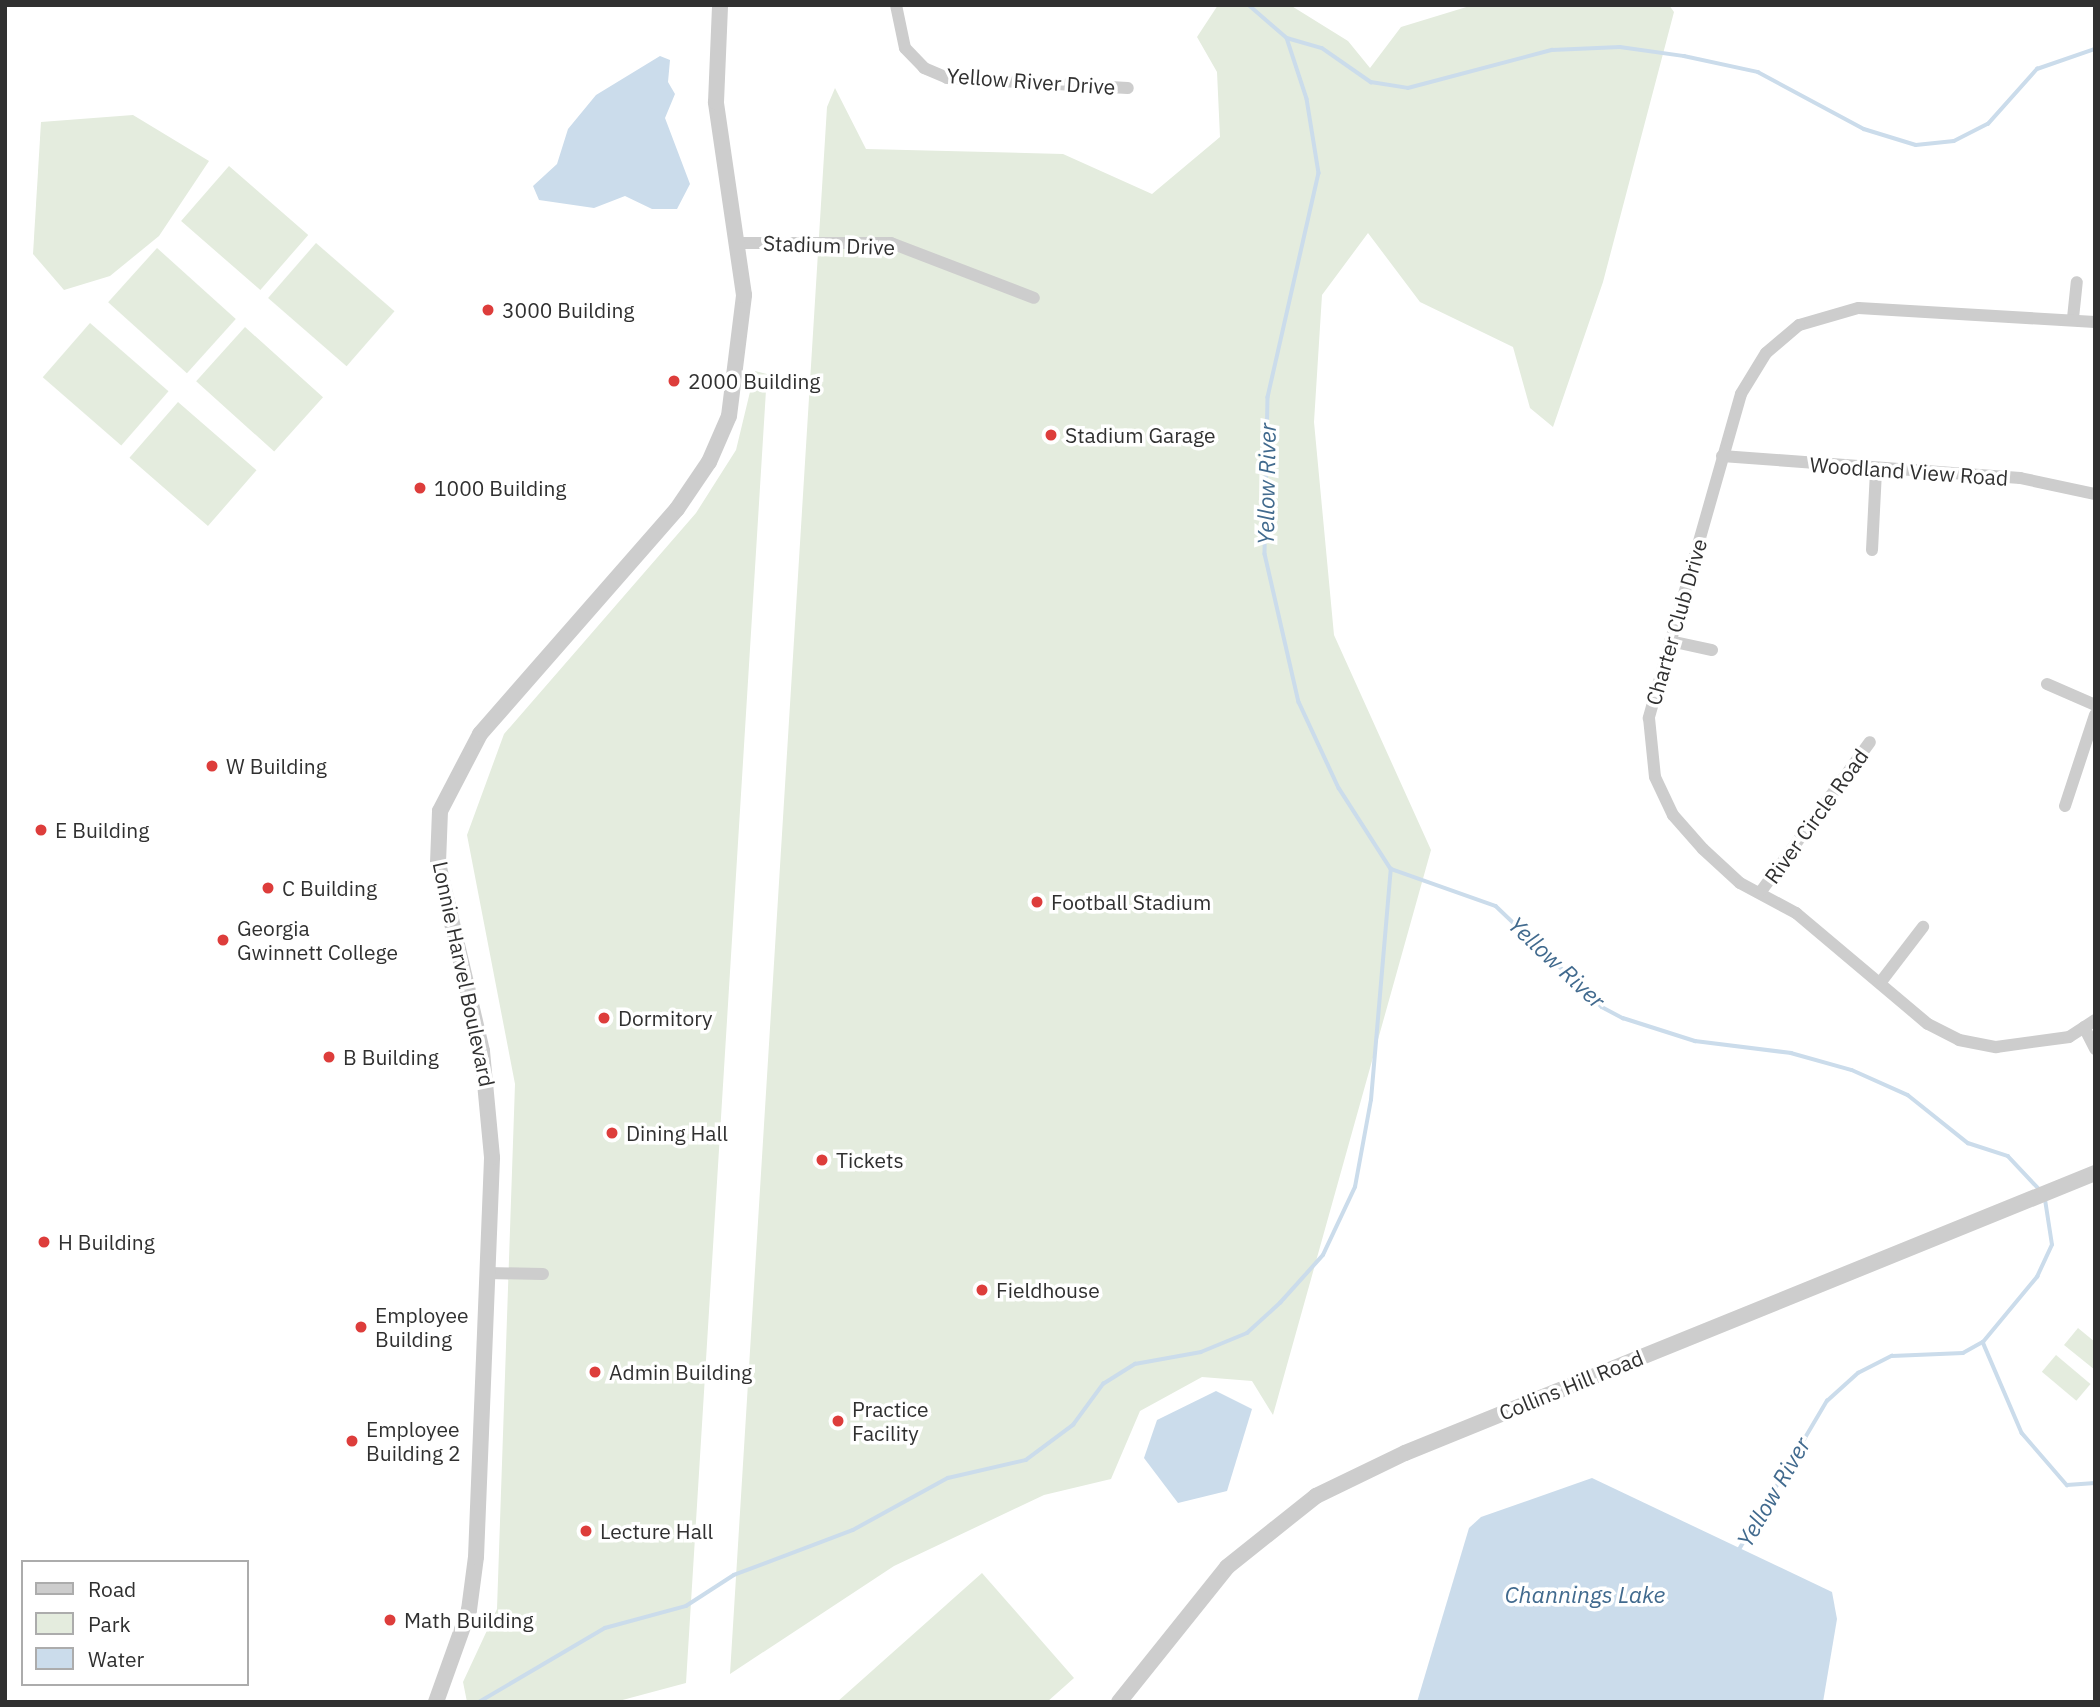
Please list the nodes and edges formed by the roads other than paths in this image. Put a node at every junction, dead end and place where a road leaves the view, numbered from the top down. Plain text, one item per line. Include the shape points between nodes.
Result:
1 (720, 5) edge
2 (895, 5) edge
3 (1128, 88) dead end
4 (740, 243) junction
5 (2077, 282) dead end
6 (1034, 298) dead end
7 (2073, 318) junction
8 (2095, 322) edge
9 (1722, 456) junction
10 (1876, 471) junction
11 (2095, 494) edge
12 (1872, 550) dead end
13 (1670, 641) junction
14 (1712, 650) dead end
15 (2047, 684) dead end
16 (2095, 705) edge
17 (2095, 715) edge
18 (1870, 742) dead end
19 (2065, 806) dead end
20 (1762, 890) junction
21 (1923, 926) dead end
22 (1880, 983) junction
23 (2089, 1024) edge
24 (2095, 1049) edge
25 (2095, 1173) edge
26 (487, 1273) junction
27 (543, 1274) dead end
28 (436, 1702) edge
29 (1119, 1702) edge

1 - 4 street, Lonnie Harvel Boulevard via 716,102
2 - 3 street, Yellow River Drive via 905,48 924,68 947,78
4 - 6 street, Stadium Drive via 891,243
4 - 26 street, Lonnie Harvel Boulevard via 738,370 709,462 652,539 480,734 440,811 442,886 490,1100
5 - 7 street
7 - 8 street, Charter Club Drive
7 - 9 street, Charter Club Drive via 1858,309 1799,325 1766,353 1741,394
9 - 10 street, Woodland View Road
9 - 13 street, Charter Club Drive
10 - 11 street, Woodland View Road via 2020,478
10 - 12 street
13 - 14 street
13 - 20 street, Charter Club Drive via 1649,718 1655,777 1673,815 1703,849 1740,883
15 - 16 street
17 - 19 street
18 - 20 street, River Circle Road
20 - 22 street, Charter Club Drive
21 - 22 street
22 - 23 street, Charter Club Drive via 1928,1024 1959,1040 2036,1046
23 - 24 street
25 - 29 street, Collins Hill Road via 1418,1448 1316,1496 1227,1567
26 - 27 street
26 - 28 street, Lonnie Harvel Boulevard via 476,1557 469,1610

